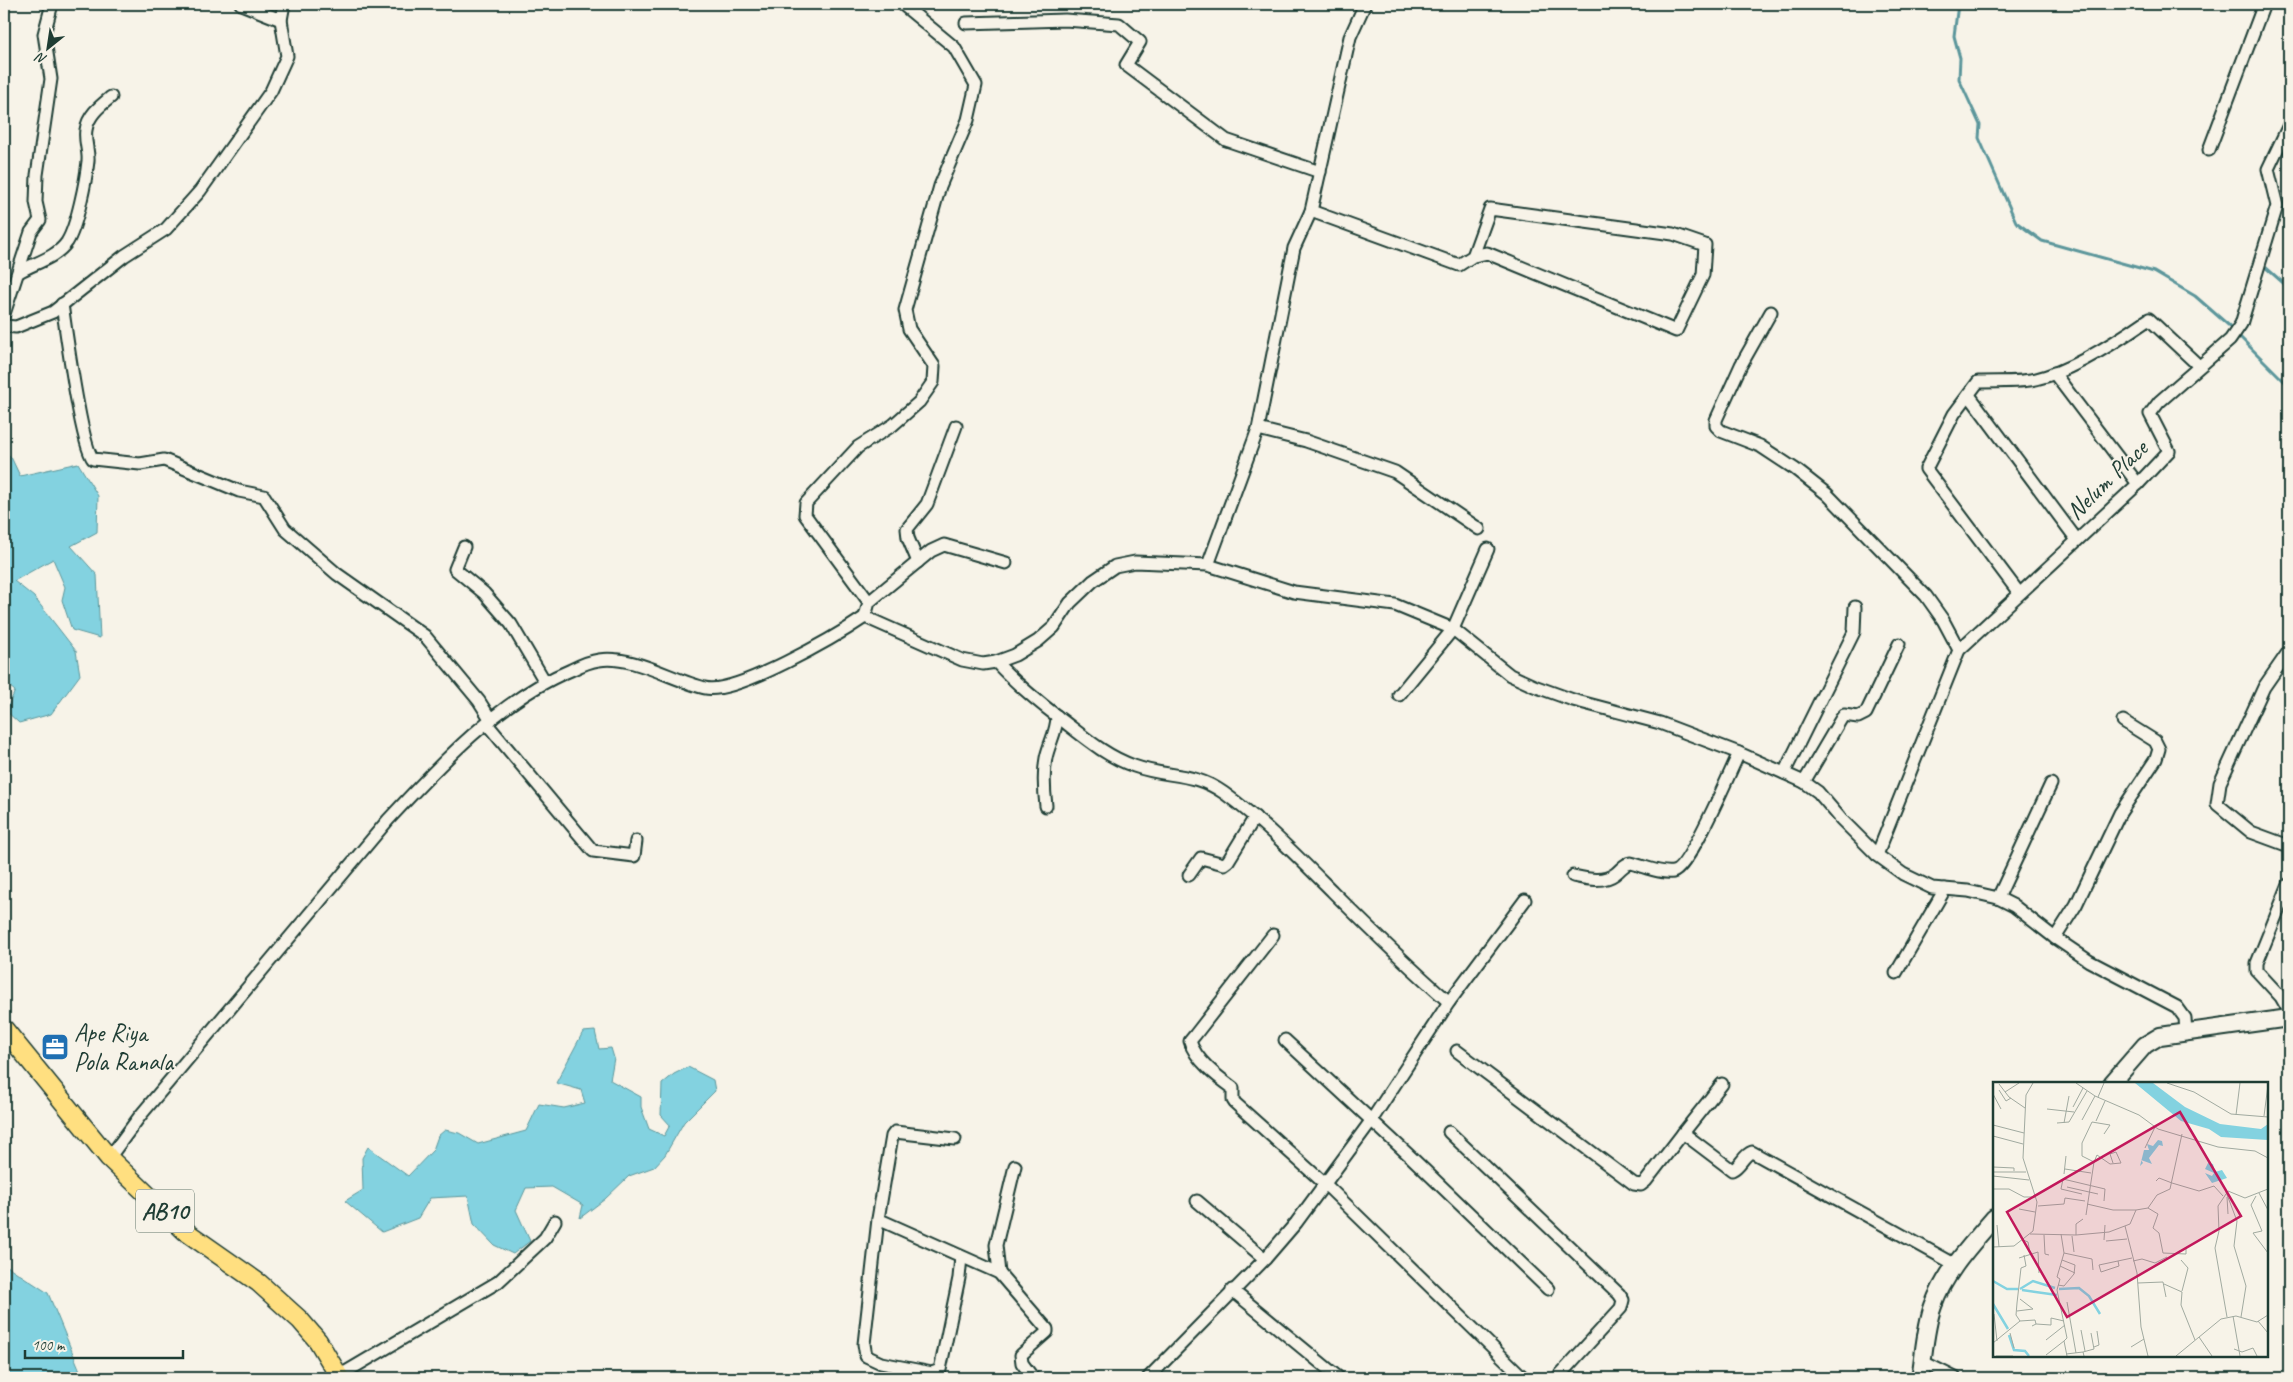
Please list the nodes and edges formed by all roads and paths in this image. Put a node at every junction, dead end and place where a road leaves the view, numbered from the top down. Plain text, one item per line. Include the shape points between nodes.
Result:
1 (52, 4) edge
2 (241, 4) edge
3 (284, 4) edge
4 (902, 4) edge
5 (1365, 4) edge
6 (2264, 4) edge
7 (281, 20) junction
8 (966, 23) dead end
9 (111, 98) dead end
10 (2289, 125) edge
11 (2209, 150) dead end
12 (1320, 172) junction
13 (1311, 211) junction
14 (1473, 256) junction
15 (19, 272) junction
16 (62, 304) junction
17 (1771, 312) dead end
18 (4, 314) edge
19 (4, 326) edge
20 (2199, 366) junction
21 (2054, 373) junction
22 (1969, 395) junction
23 (956, 426) dead end
24 (1258, 429) junction
25 (2138, 484) junction
26 (1479, 529) dead end
27 (2078, 540) junction
28 (464, 547) dead end
29 (1488, 548) dead end
30 (918, 562) junction
31 (1006, 563) dead end
32 (1208, 565) junction
33 (2019, 593) junction
34 (870, 602) junction
35 (1855, 607) dead end
36 (865, 617) junction
37 (1453, 629) junction
38 (1898, 644) dead end
39 (1959, 650) junction
40 (2289, 651) edge
41 (996, 662) junction
42 (544, 680) junction
43 (1399, 695) dead end
44 (1057, 716) junction
45 (2123, 721) dead end
46 (489, 722) junction
47 (1739, 753) junction
48 (1784, 773) junction
49 (1804, 782) junction
50 (2051, 784) dead end
51 (1046, 806) dead end
52 (1255, 817) junction
53 (636, 841) dead end
54 (2289, 846) edge
55 (1877, 855) junction
56 (1189, 875) dead end
57 (1573, 876) dead end
58 (2289, 884) edge
59 (1945, 889) junction
60 (1998, 898) junction
61 (1526, 900) dead end
62 (1273, 935) dead end
63 (2054, 938) junction
64 (1896, 973) dead end
65 (1448, 1002) junction
66 (2289, 1011) edge
67 (2289, 1018) edge
68 (4, 1029) edge
69 (2186, 1033) junction
70 (1285, 1040) dead end
71 (1457, 1051) dead end
72 (2113, 1082) edge
73 (1722, 1084) dead end
74 (1371, 1121) junction
75 (1449, 1132) dead end
76 (1683, 1133) junction
77 (955, 1139) dead end
78 (109, 1158) junction
79 (1016, 1166) dead end
80 (1325, 1184) junction
81 (1197, 1201) dead end
82 (878, 1219) junction
83 (1993, 1219) edge
84 (555, 1221) dead end
85 (961, 1258) junction
86 (1265, 1259) junction
87 (1956, 1265) junction
88 (999, 1273) junction
89 (1548, 1289) dead end
90 (1232, 1290) junction
91 (1326, 1368) junction
92 (1922, 1370) edge
93 (340, 1377) edge
94 (1033, 1378) edge
95 (1148, 1378) edge
96 (1318, 1378) edge
97 (1339, 1378) edge
98 (1524, 1378) edge
99 (1557, 1378) edge
100 (1955, 1378) edge

1 - 15 street via 44,34 50,79 37,175 36,202 40,220 31,232
2 - 7 street
3 - 7 street
4 - 34 street via 954,47 976,86 968,120 940,186 905,310 909,329 934,366 933,382 918,402 893,425 858,447 806,503 806,515
5 - 12 street via 1350,37
6 - 11 street
7 - 16 street via 287,56 271,91 200,191 166,229 124,256
8 - 12 street via 1065,20 1119,24 1140,42 1126,64 1226,140
9 - 15 street via 94,111 86,129 88,160 75,223 66,242 53,256
10 - 20 street, Nelum Place via 2268,169 2277,206 2241,324 2230,340
12 - 13 street
13 - 14 street via 1459,265
13 - 24 street via 1294,248
14 - 14 street via 1486,253 1676,331 1703,275 1705,245 1673,234 1490,209
15 - 18 street
16 - 19 street via 53,312 16,327
16 - 46 street via 82,425 88,454 93,460 140,464 164,460 239,491 264,496 285,529 314,555 425,636 479,701
17 - 39 street via 1741,365 1716,426 1721,432 1760,446 1827,494 1926,596
20 - 21 street via 2149,319 2113,344
20 - 25 street, Nelum Place via 2158,402 2150,414 2169,452
21 - 22 street via 2036,379 1978,382
21 - 25 street
22 - 27 street
22 - 33 street via 1954,414 1926,469
23 - 30 street via 927,504 907,529
24 - 26 street via 1306,441 1395,472
24 - 32 street
25 - 27 street, Nelum Place
27 - 33 street, Nelum Place
28 - 42 street via 455,569 511,624
29 - 37 street
30 - 31 street via 944,545
30 - 34 street
32 - 37 street via 1294,592 1395,605
32 - 41 street via 1135,562 1115,566 1093,581 1038,641
33 - 39 street, Nelum Place
34 - 36 street
35 - 48 street via 1854,632
36 - 41 street via 962,660 983,664
36 - 42 street via 812,649 741,683 713,690 622,660 599,660
37 - 43 street
37 - 47 street via 1510,674 1534,686 1660,723
38 - 49 street via 1866,713 1841,719
39 - 55 street, Nelum Place
40 - 54 street via 2264,687 2220,783 2217,804 2251,832
41 - 44 street via 1016,685
42 - 46 street
44 - 51 street via 1057,729 1044,772
44 - 52 street via 1110,756 1135,767 1191,776 1225,794
45 - 63 street via 2155,741 2159,749 2120,813 2076,905
46 - 53 street via 594,851 634,856
46 - 78 street via 431,774 388,820 140,1116
47 - 48 street
47 - 57 street via 1706,824 1680,869 1672,872 1631,863 1624,864 1606,879
48 - 49 street
49 - 55 street via 1818,792
50 - 60 street
52 - 56 street via 1228,861 1219,864 1201,858
52 - 65 street
55 - 59 street via 1903,874 1932,888
58 - 66 street via 2257,963 2257,971 2282,997
59 - 60 street
59 - 64 street
60 - 63 street via 2014,906
61 - 65 street
62 - 80 street via 1190,1041 1198,1056 1233,1088 1235,1103
63 - 69 street via 2177,1007 2185,1018
65 - 74 street
67 - 69 main road
68 - 78 main road, AB10
69 - 72 main road via 2160,1036 2146,1045
70 - 74 street
71 - 76 street via 1634,1184 1641,1185 1646,1181
73 - 76 street
74 - 80 street
74 - 89 street
75 - 99 street via 1623,1300 1621,1308
76 - 87 street via 1732,1170 1752,1152
77 - 82 street via 895,1132
78 - 93 main road, AB10 via 185,1231 259,1284 300,1320 318,1341
79 - 88 street via 996,1246
80 - 86 street
80 - 98 street
81 - 86 street
82 - 85 street
82 - 85 street via 864,1344 866,1356 872,1360 932,1373 940,1370
83 - 87 main road
84 - 93 street via 545,1238 498,1282
85 - 88 street
86 - 90 street
87 - 92 main road via 1932,1308
88 - 94 street via 1047,1329 1021,1355 1022,1363
90 - 91 street
90 - 95 street
91 - 96 street
91 - 97 street
92 - 100 street

